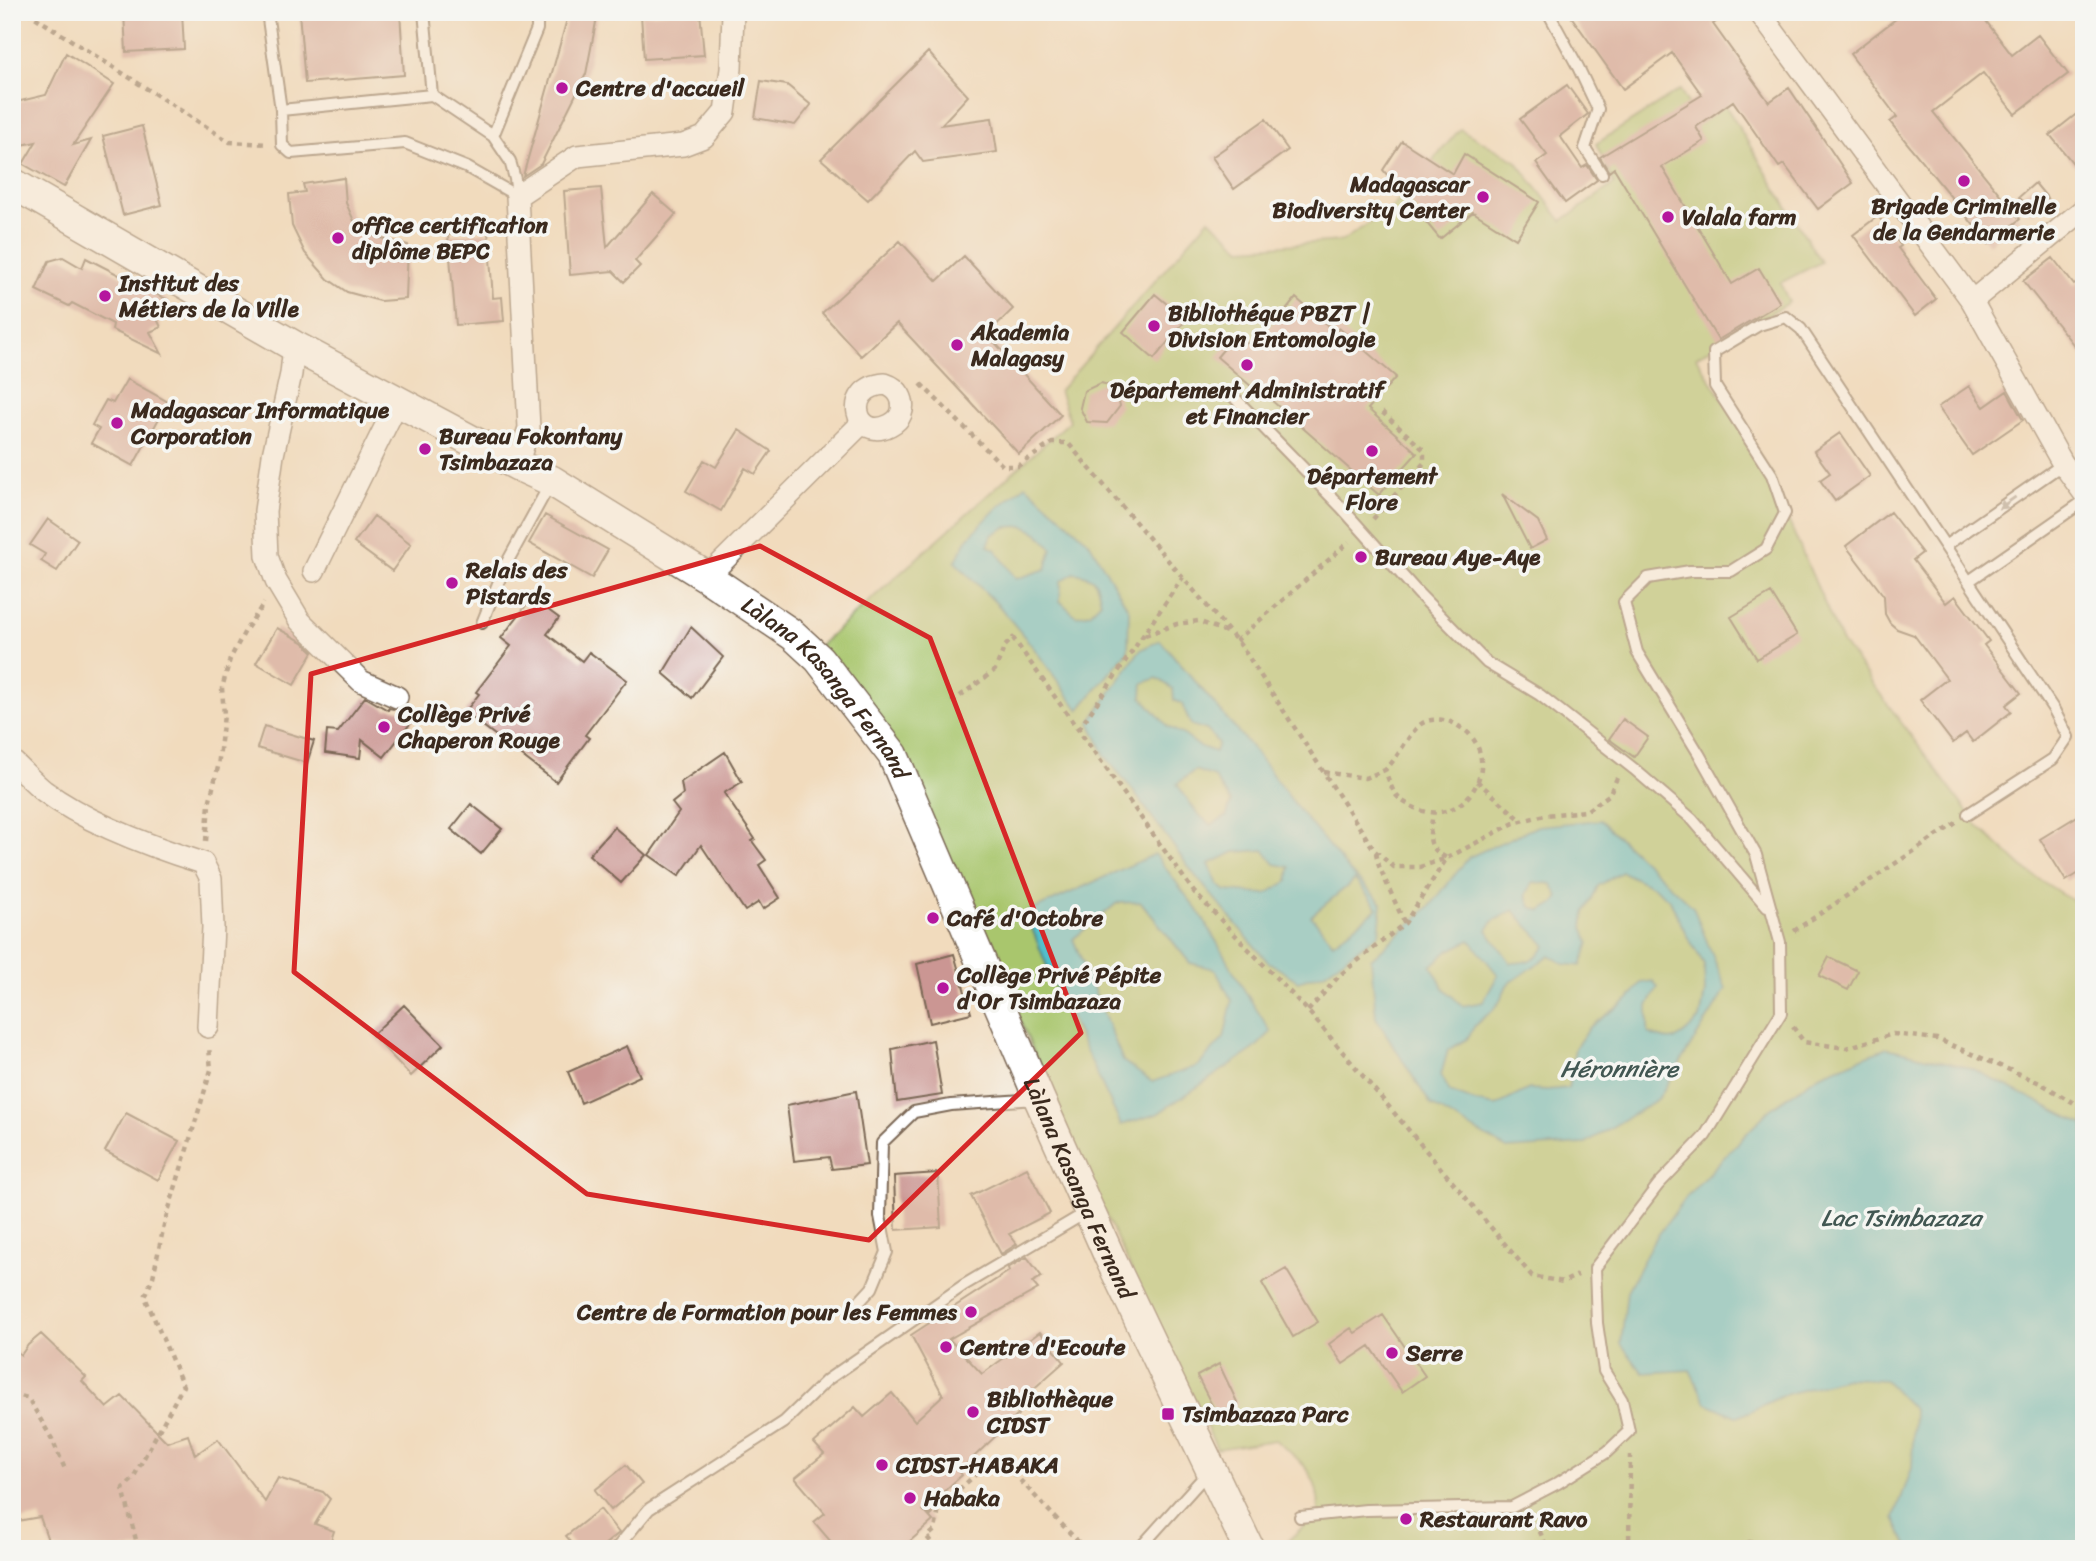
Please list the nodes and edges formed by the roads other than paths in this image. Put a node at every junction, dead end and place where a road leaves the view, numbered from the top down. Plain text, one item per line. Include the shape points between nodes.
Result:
1 (267, 12) edge
2 (424, 12) edge
3 (537, 12) edge
4 (733, 12) edge
5 (1548, 12) edge
6 (1759, 12) edge
7 (432, 95) junction
8 (281, 110) junction
9 (493, 136) junction
10 (1602, 174) dead end
11 (12, 183) edge
12 (517, 196) junction
13 (2084, 209) edge
14 (1972, 301) junction
15 (295, 346) junction
16 (1230, 393) dead end
17 (398, 401) junction
18 (862, 423) junction
19 (2063, 464) junction
20 (517, 465) junction
21 (552, 481) junction
22 (2084, 493) edge
23 (2084, 501) edge
24 (1945, 546) junction
25 (314, 571) dead end
26 (707, 577) junction
27 (1969, 581) junction
28 (482, 623) dead end
29 (397, 697) dead end
30 (12, 761) edge
31 (1969, 814) road end
32 (1771, 912) junction
33 (208, 1027) road end
34 (1039, 1098) junction
35 (1090, 1210) junction
36 (850, 1312) dead end
37 (1211, 1469) junction
38 (1300, 1517) dead end
39 (616, 1549) edge
40 (1139, 1549) edge
41 (1249, 1549) edge

1 - 8 lane
2 - 7 lane
3 - 9 lane via 537,29
4 - 12 street via 725,112 704,137 683,145 577,156
5 - 10 lane via 1598,109 1585,148
6 - 14 street
7 - 8 lane
7 - 9 lane
8 - 12 lane via 282,145 291,153 405,144 468,168
9 - 12 lane via 510,161
11 - 15 street, Làlana Kasanga Fernand
12 - 20 street via 529,428
13 - 14 street
14 - 19 street
15 - 17 street, Làlana Kasanga Fernand
15 - 29 street via 265,511 267,556 300,621 361,681
16 - 32 lane via 1488,663 1540,695 1692,819
17 - 20 street, Làlana Kasanga Fernand
17 - 25 street
18 - 18 street via 857,411 860,395 875,385 896,390 902,398 897,421 877,429
18 - 26 street
19 - 22 street
19 -> 24 lane
20 - 21 street, Làlana Kasanga Fernand
21 - 26 street, Làlana Kasanga Fernand
21 - 28 lane via 505,566
23 - 27 lane
24 - 27 lane
24 - 32 lane via 1801,329 1786,317 1759,325 1714,352 1715,386 1772,475 1786,513 1766,549 1731,571 1648,578 1624,602 1637,652 1756,855
26 - 34 street, Làlana Kasanga Fernand via 811,651 893,755
27 - 31 lane via 2068,737 2053,759
30 - 33 street via 45,791 94,820 203,863 211,879 213,927
32 - 38 lane via 1780,942 1781,1013 1704,1136 1658,1185 1595,1268 1604,1371 1622,1400 1629,1431 1607,1452 1512,1507 1366,1510
34 - 35 street, Làlana Kasanga Fernand
34 - 36 lane via 914,1112 882,1143 880,1216 887,1251 872,1288
35 - 37 street, Làlana Kasanga Fernand
35 - 39 lane via 964,1284 827,1380 784,1422 649,1509
37 - 40 lane
37 - 41 street, Làlana Kasanga Fernand

